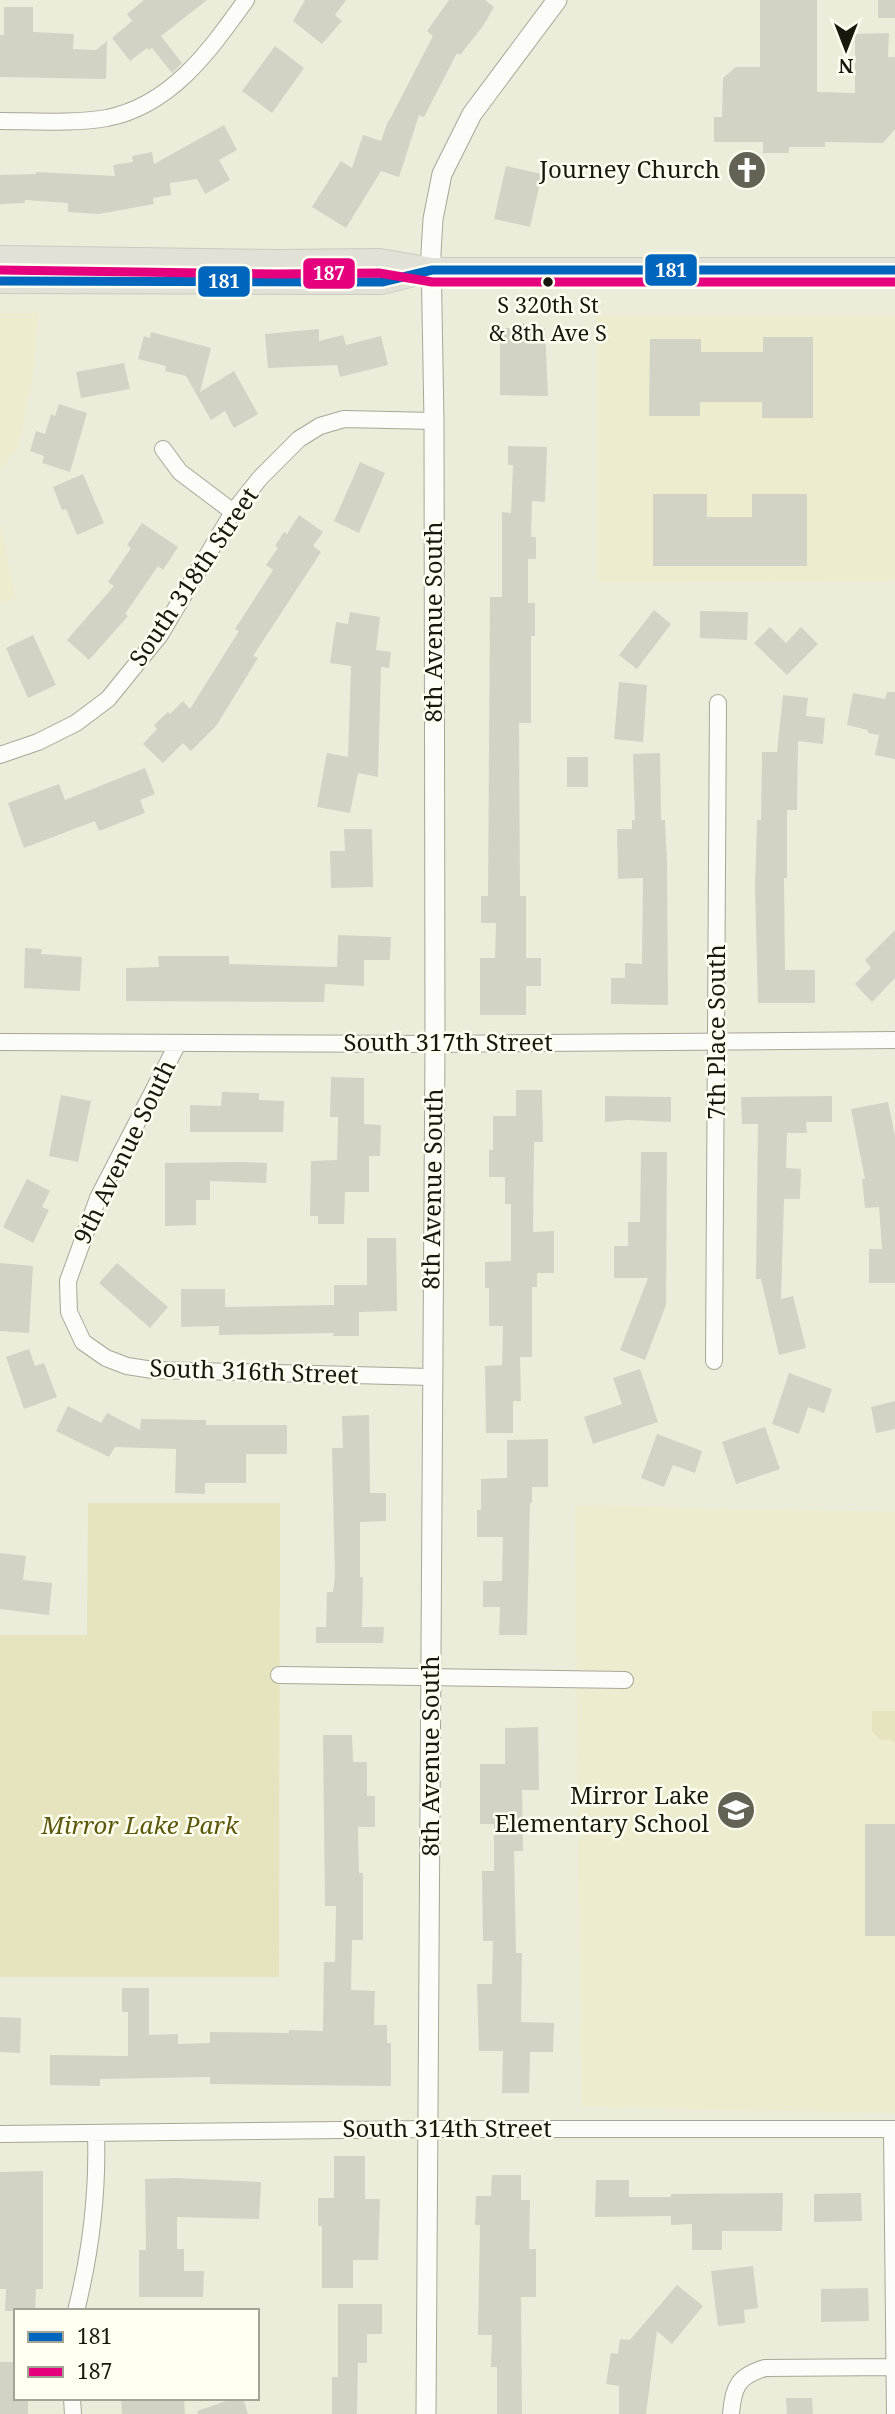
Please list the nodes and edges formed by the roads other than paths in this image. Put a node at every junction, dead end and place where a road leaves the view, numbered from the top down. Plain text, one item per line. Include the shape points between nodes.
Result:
1 (246, 0) edge
2 (557, 0) edge
3 (0, 121) edge
4 (432, 270) junction
5 (895, 270) edge
6 (1, 274) edge
7 (434, 421) junction
8 (163, 449) dead end
9 (233, 512) junction
10 (718, 703) dead end
11 (0, 755) edge
12 (895, 1040) edge
13 (0, 1042) edge
14 (717, 1042) junction
15 (178, 1043) junction
16 (435, 1044) junction
17 (83, 1342) joint
18 (714, 1362) dead end
19 (431, 1377) junction
20 (279, 1675) dead end
21 (432, 1676) junction
22 (625, 1680) dead end
23 (428, 2129) junction
24 (894, 2129) edge
25 (96, 2133) junction
26 (0, 2134) edge
27 (76, 2309) edge
28 (895, 2367) edge
29 (426, 2414) edge
30 (731, 2414) edge
31 (895, 2414) edge

1 - 3 street via 210,49 157,98 108,117
2 - 4 street, 8th Avenue South via 472,114 452,152 437,194
4 - 5 main road
4 - 6 main road via 382,282
4 - 6 main road via 380,261 185,261 133,269 20,269
4 - 7 street, 8th Avenue South
7 - 9 street, South 318th Street via 344,419 320,426 299,439
7 - 16 street, 8th Avenue South
8 - 9 street via 180,472
9 - 11 street, South 318th Street via 160,635 108,699 76,723
10 - 14 street, 7th Place South
12 - 14 street, South 317th Street
13 - 15 street, South 317th Street
14 - 16 street, South 317th Street
14 - 18 street, 7th Place South
15 - 16 street, South 317th Street
15 - 17 street, 9th Avenue South via 98,1198 68,1281 69,1312
16 - 19 street, 8th Avenue South
17 - 19 street, South 316th Street via 117,1362 153,1370
19 - 21 street, 8th Avenue South
20 - 21 street
21 - 22 street
21 - 23 street, 8th Avenue South
23 - 24 street, South 314th Street
23 - 25 street, South 314th Street
23 - 29 street, 8th Avenue South
24 - 28 street
25 - 26 street, South 314th Street
25 - 27 street via 93,2223
28 - 30 street via 765,2368 741,2380
28 - 31 street

